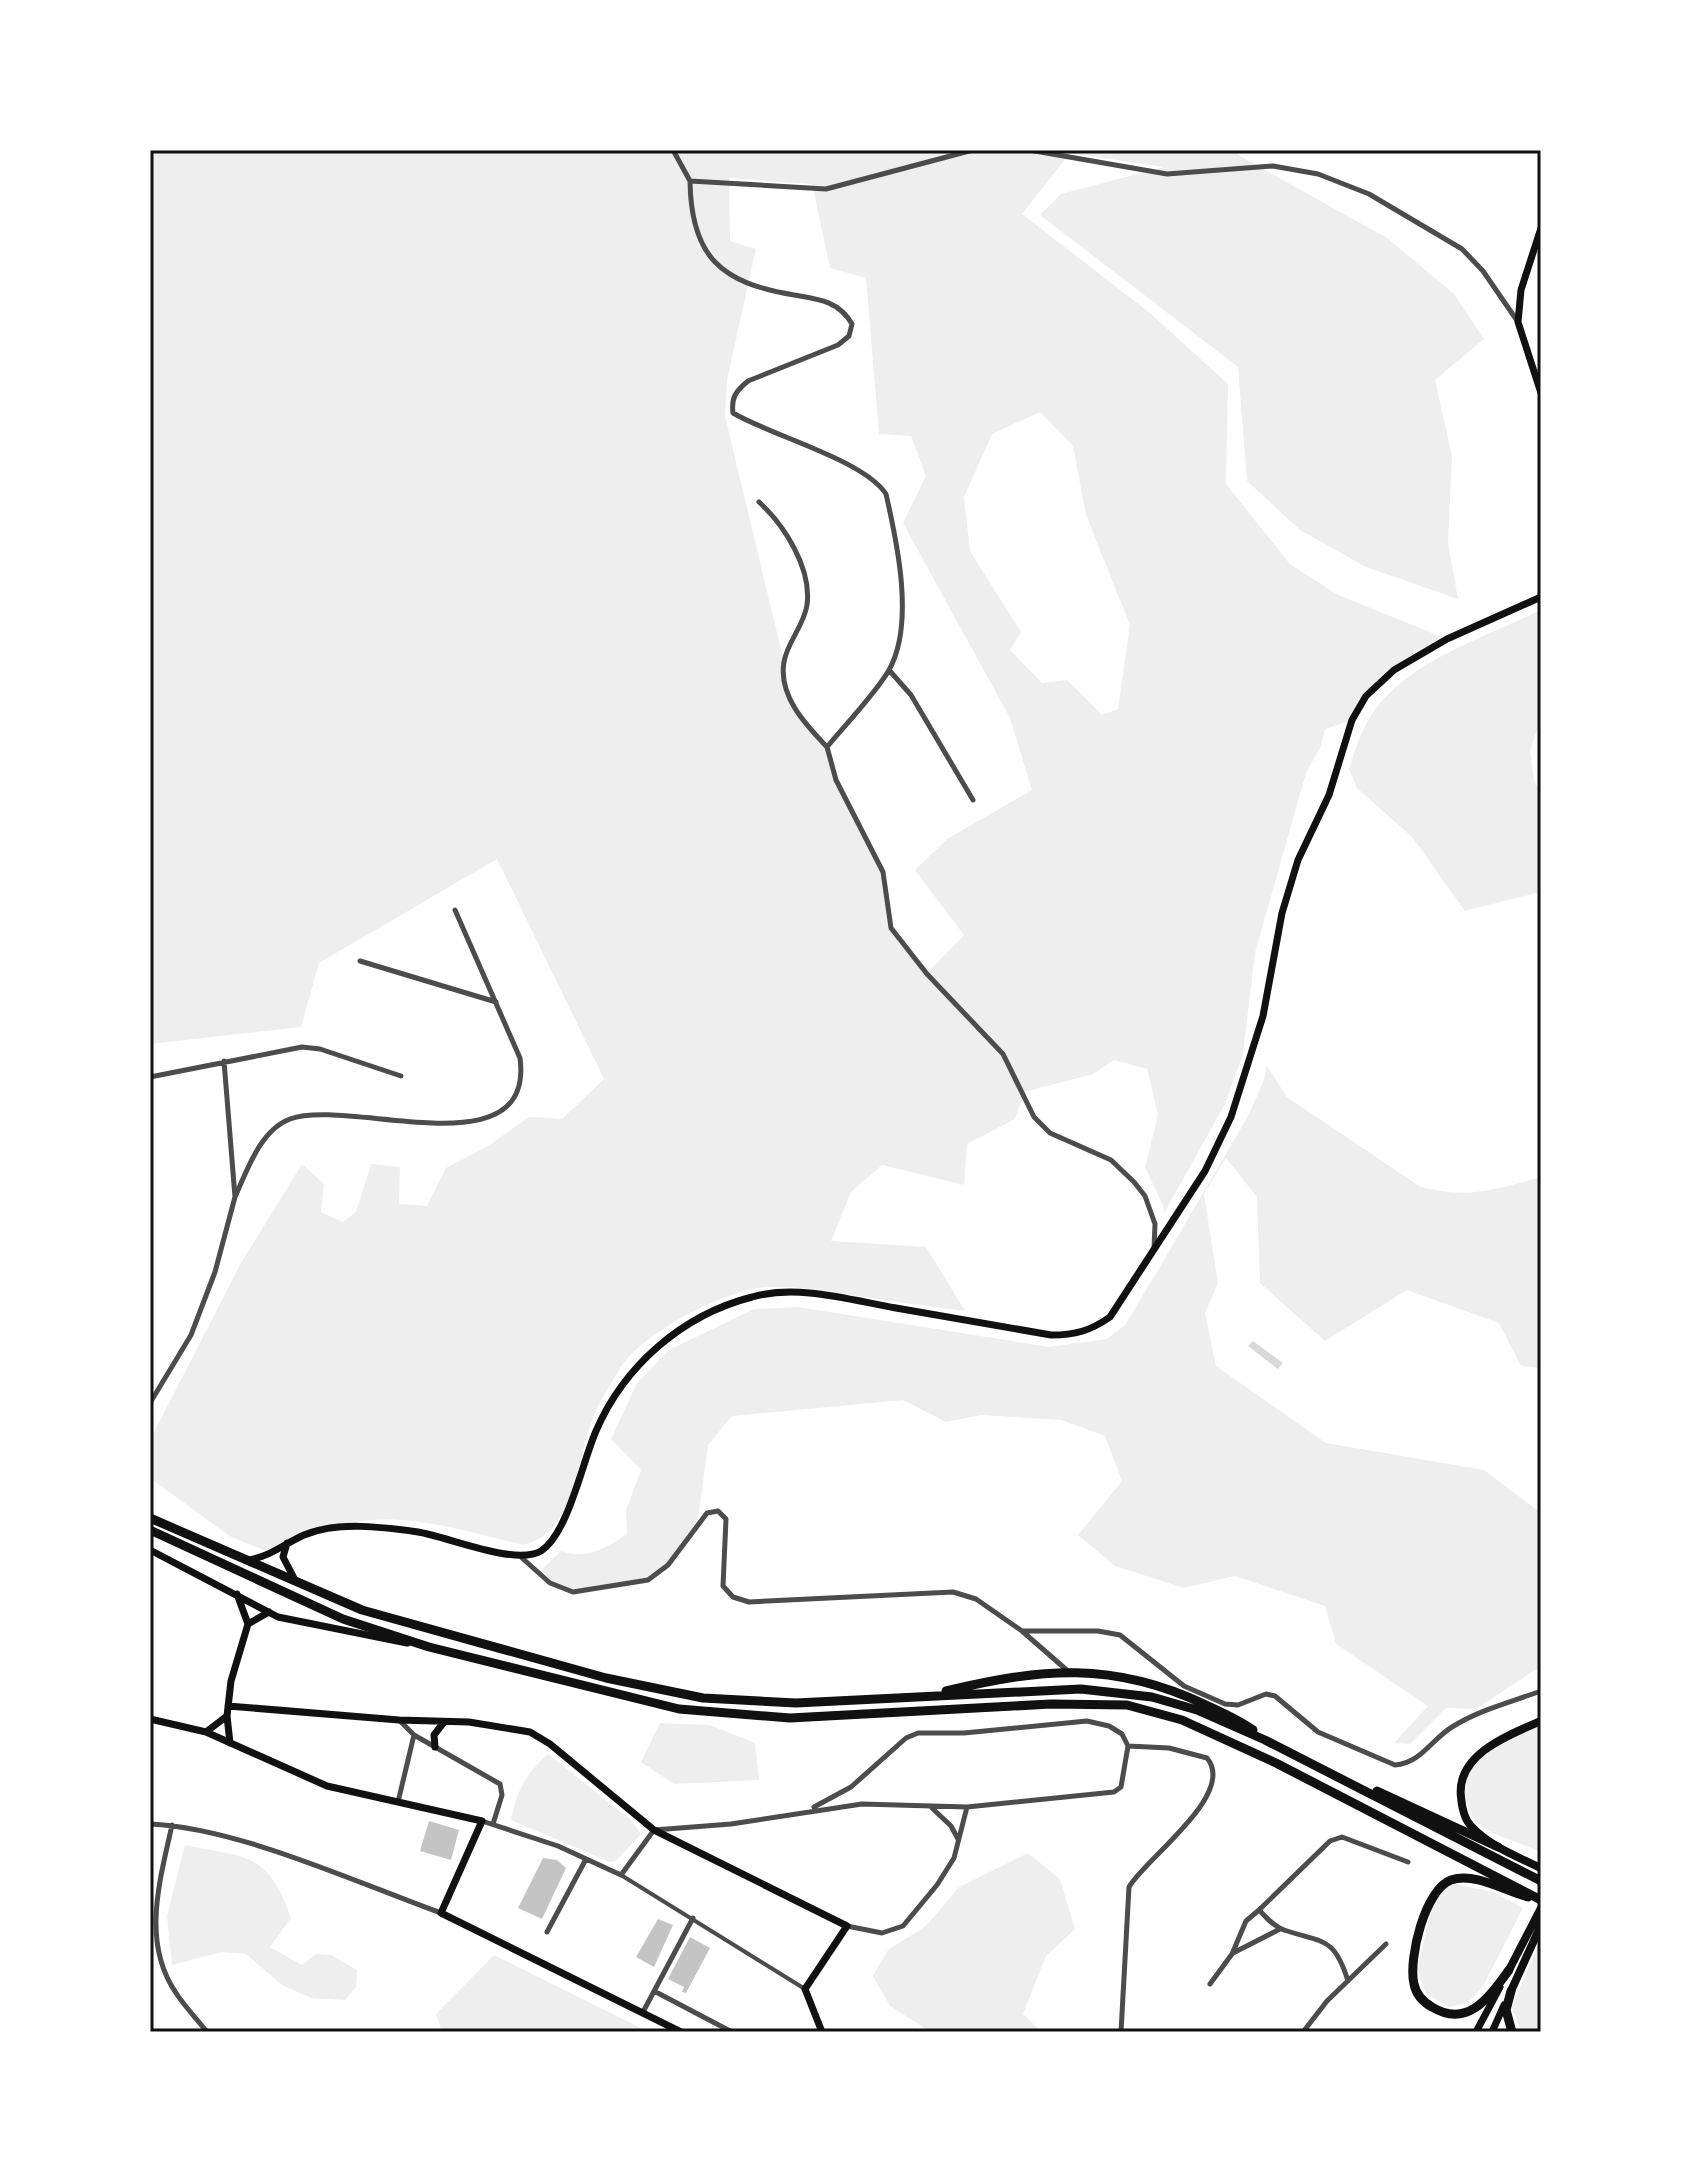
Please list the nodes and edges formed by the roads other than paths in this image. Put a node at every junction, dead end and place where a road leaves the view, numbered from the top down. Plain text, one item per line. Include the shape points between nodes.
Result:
1 (673, 150) edge
2 (973, 150) edge
3 (1029, 150) edge
4 (690, 181) junction
5 (1541, 228) edge
6 (1518, 322) junction
7 (1541, 393) edge
8 (759, 502) dead end
9 (1541, 597) edge
10 (889, 670) junction
11 (827, 747) junction
12 (973, 800) dead end
13 (455, 910) dead end
14 (360, 961) dead end
15 (496, 1002) junction
16 (224, 1061) junction
17 (401, 1076) dead end
18 (150, 1077) edge
19 (235, 1197) junction
20 (1154, 1254) junction
21 (150, 1403) edge
22 (150, 1518) edge
23 (150, 1530) edge
24 (287, 1543) junction
25 (150, 1550) edge
26 (522, 1558) junction
27 (249, 1560) junction
28 (295, 1580) junction
29 (237, 1594) junction
30 (269, 1612) junction
31 (248, 1624) junction
32 (1022, 1631) junction
33 (429, 1647) junction
34 (1069, 1672) junction
35 (1541, 1691) edge
36 (920, 1697) junction
37 (228, 1706) junction
38 (227, 1716) junction
39 (150, 1719) edge
40 (399, 1720) junction
41 (1541, 1721) edge
42 (444, 1722) junction
43 (206, 1732) junction
44 (414, 1735) junction
45 (1265, 1740) junction
46 (230, 1743) junction
47 (1128, 1746) junction
48 (435, 1747) junction
49 (1325, 1769) junction
50 (398, 1802) junction
51 (931, 1807) junction
52 (967, 1807) junction
53 (808, 1810) junction
54 (482, 1821) junction
55 (150, 1824) edge
56 (493, 1824) junction
57 (172, 1825) junction
58 (654, 1830) junction
59 (958, 1839) junction
60 (1498, 1847) junction
61 (586, 1859) junction
62 (1408, 1862) dead end
63 (1541, 1868) edge
64 (621, 1875) junction
65 (1541, 1881) edge
66 (1541, 1900) edge
67 (1541, 1908) edge
68 (1259, 1910) junction
69 (441, 1913) junction
70 (693, 1918) junction
71 (847, 1926) junction
72 (1538, 1926) edge
73 (1280, 1929) junction
74 (547, 1932) dead end
75 (1386, 1944) dead end
76 (1232, 1954) junction
77 (1509, 1970) junction
78 (1348, 1981) junction
79 (1210, 1984) dead end
80 (805, 1989) junction
81 (654, 1991) junction
82 (1511, 1991) junction
83 (643, 2012) junction
84 (819, 2031) edge
85 (207, 2032) edge
86 (681, 2032) edge
87 (732, 2032) edge
88 (1121, 2032) edge
89 (1303, 2032) edge
90 (1476, 2032) edge
91 (1492, 2032) edge
92 (1512, 2032) edge

1 - 4 street
2 - 4 street via 826,189
3 - 6 street via 1167,174 1273,166 1318,174 1369,194 1462,249
4 - 10 street via 691,217 703,246 726,274 755,286 820,298 844,310 852,324 849,336 838,345 748,381 736,391 733,413 759,429 852,466 877,481 886,494 904,603
5 - 6 main road via 1521,290
6 - 7 main road
8 - 11 street via 785,530 805,585 807,606 784,662 785,684 801,719
9 - 20 main road via 1447,639 1394,670 1366,696 1298,860 1260,1028 1231,1117
10 - 11 street
10 - 12 street via 911,695
11 - 20 street via 836,780 883,872 891,928 1003,1054 1034,1117 1050,1133 1111,1160 1134,1182 1155,1224
13 - 15 street
14 - 15 street
15 - 19 street via 520,1058 522,1077 517,1097 500,1113 476,1121 433,1123 319,1114 288,1119 265,1138
16 - 17 street via 302,1047
16 - 18 street
16 - 19 street
19 - 21 street via 191,1335
20 - 26 main road via 1110,1317 1074,1335 805,1292 752,1296 713,1312 644,1357 610,1402 550,1543
22 - 27 highway
23 - 33 highway via 299,1601
24 - 26 main road via 328,1529 364,1526 419,1533
24 - 27 main road via 266,1557
24 - 28 main road via 283,1557
25 - 29 main road
26 - 32 street via 550,1583 573,1592 648,1580 668,1565 707,1513 718,1511 726,1519 723,1586 733,1597 749,1602 953,1592 976,1599
27 - 28 highway
28 - 36 highway via 362,1610 432,1631 703,1698 796,1703
29 - 30 main road
29 - 31 main road
30 - 31 main road
30 - 33 main road via 320,1628
31 - 37 main road
32 - 34 street
32 - 35 street via 1120,1635 1184,1686 1225,1704 1275,1696 1318,1732 1395,1765 1408,1764 1449,1728 1477,1713
33 - 66 highway via 634,1699 733,1716 1127,1705 1228,1740
34 - 36 highway via 1024,1675
34 - 45 highway via 1163,1685 1244,1723
36 - 45 highway via 1119,1691 1197,1710
37 - 38 main road
37 - 40 main road
38 - 43 main road
38 - 46 main road
39 - 43 main road
40 - 42 main road
40 - 44 street
41 - 60 highway via 1477,1756 1462,1781 1464,1814
42 - 48 main road via 434,1735
42 - 58 main road via 501,1724 530,1732
43 - 46 main road
44 - 48 street
44 - 50 street
45 - 49 highway
46 - 50 main road via 327,1786
47 - 52 street via 1121,1787 1114,1792
47 - 53 street via 1122,1734 1087,1721 918,1733 851,1787
47 - 88 street via 1189,1752 1207,1758 1212,1770 1209,1794 1199,1812 1139,1870 1129,1887
48 - 56 street via 500,1784
49 - 60 highway
49 - 65 highway
50 - 54 main road
51 - 52 street
51 - 53 street via 862,1804
51 - 59 street
52 - 59 street
53 - 58 street
54 - 56 street
54 - 69 main road
55 - 57 street
56 - 61 street
57 - 69 street via 245,1843
57 - 85 street via 156,1898 156,1935 174,1991
58 - 64 street
58 - 71 main road
59 - 71 street via 954,1858 937,1885 903,1926 882,1933
60 - 63 highway
61 - 64 street
61 - 74 street
62 - 68 street via 1342,1837 1330,1841
64 - 70 street
66 - 77 highway via 1467,1878 1441,1885 1431,1897 1413,1970 1414,1986 1424,2002 1440,2012 1460,2015 1474,2010
67 - 72 highway
68 - 73 street
68 - 76 street via 1246,1921
69 - 83 main road
70 - 80 street
70 - 81 street
71 - 80 main road
72 - 77 highway
72 - 82 highway
73 - 76 street
73 - 78 street via 1323,1940 1337,1950
75 - 78 street
76 - 79 street
77 - 90 main road
78 - 89 street
80 - 84 main road
81 - 83 street
81 - 87 street
82 - 91 main road
82 - 92 highway via 1506,2010
83 - 86 main road

